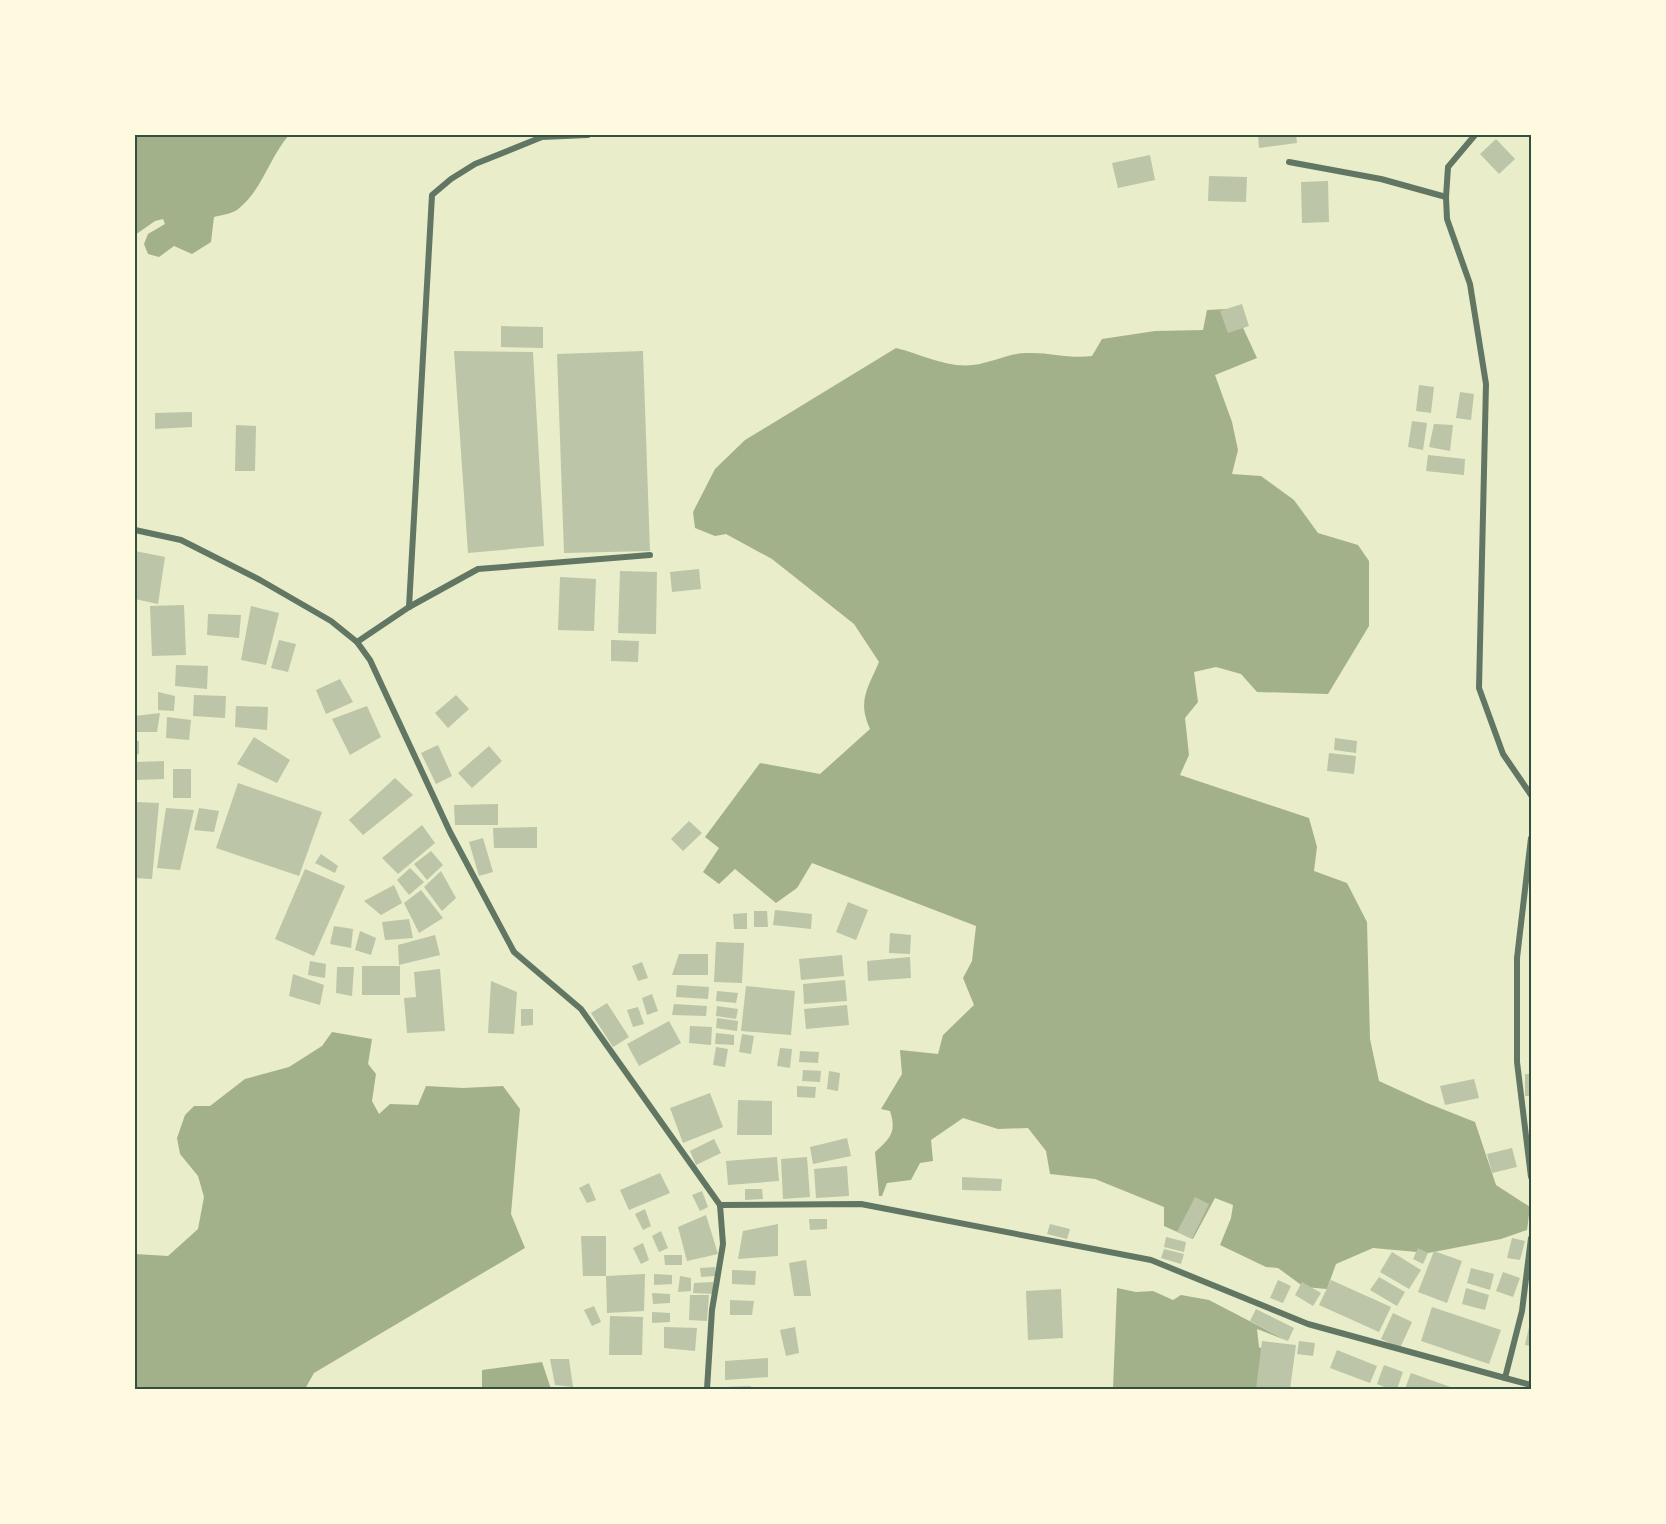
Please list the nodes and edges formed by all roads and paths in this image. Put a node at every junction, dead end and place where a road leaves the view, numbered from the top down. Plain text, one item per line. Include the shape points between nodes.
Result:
1 (588, 135) edge
2 (1475, 135) edge
3 (1289, 162) dead end
4 (1446, 197) junction
5 (135, 530) edge
6 (650, 555) dead end
7 (409, 607) junction
8 (357, 642) junction
9 (1531, 795) edge
10 (1531, 838) edge
11 (1531, 1177) edge
12 (720, 1205) junction
13 (1531, 1238) edge
14 (1505, 1378) junction
15 (1531, 1385) edge
16 (707, 1389) edge

1 - 7 street via 542,137 475,164 432,195
2 - 4 street via 1448,167
3 - 4 street via 1382,179
4 - 9 street via 1447,219 1470,284 1486,384 1479,688 1503,754
5 - 8 street via 181,540 321,615
6 - 7 street via 478,569
7 - 8 street
8 - 12 street via 370,660 450,832 514,952 581,1009
10 - 11 street via 1517,958 1517,1062
12 - 14 street via 861,1204 1151,1260 1308,1324
12 - 16 street via 723,1244 712,1310
13 - 14 street via 1522,1311
14 - 15 street

